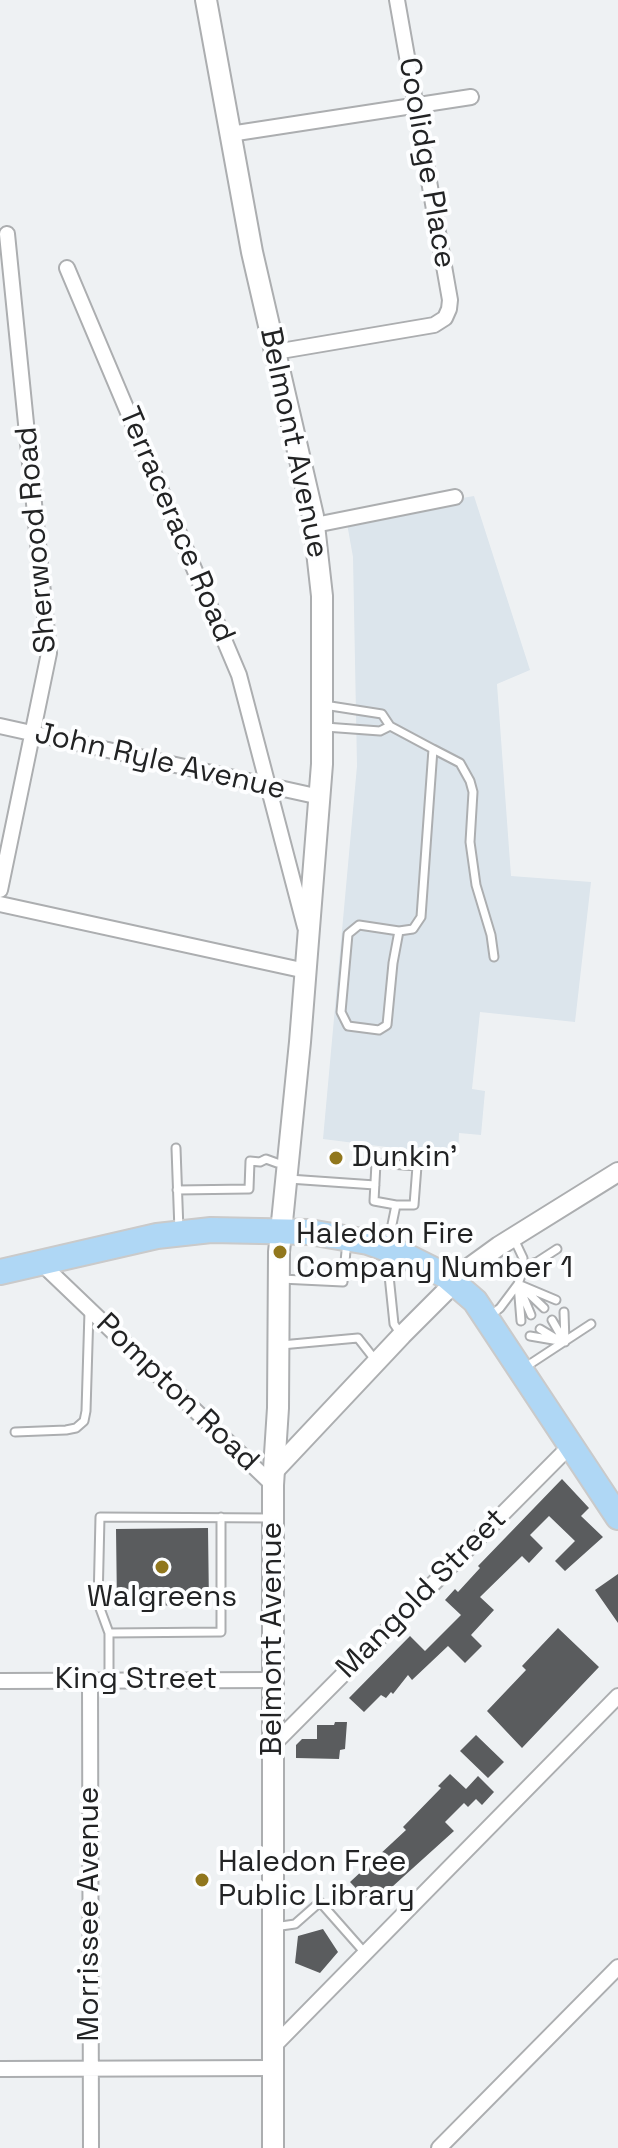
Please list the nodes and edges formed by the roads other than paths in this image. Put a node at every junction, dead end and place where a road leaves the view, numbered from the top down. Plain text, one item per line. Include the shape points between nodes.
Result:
1 (206, 0) edge
2 (397, 0) edge
3 (471, 97) dead end
4 (414, 104) junction
5 (230, 134) junction
6 (7, 234) dead end
7 (67, 268) dead end
8 (275, 352) junction
9 (455, 497) dead end
10 (315, 525) junction
11 (323, 705) junction
12 (0, 726) edge
13 (322, 726) junction
14 (390, 726) junction
15 (34, 733) junction
16 (433, 749) junction
17 (268, 786) junction
18 (320, 797) junction
19 (0, 890) edge
20 (0, 904) edge
21 (399, 931) junction
22 (308, 939) junction
23 (494, 957) dead end
24 (306, 971) junction
25 (176, 1148) dead end
26 (282, 1169) junction
27 (618, 1172) edge
28 (375, 1185) junction
29 (177, 1190) junction
30 (396, 1205) junction
31 (280, 1231) junction
32 (179, 1233) junction
33 (513, 1237) junction
34 (347, 1238) junction
35 (387, 1249) junction
36 (557, 1249) dead end
37 (41, 1263) junction
38 (523, 1266) junction
39 (0, 1272) edge
40 (279, 1279) junction
41 (454, 1282) junction
42 (518, 1284) junction
43 (556, 1300) dead end
44 (85, 1305) junction
45 (544, 1308) dead end
46 (564, 1312) dead end
47 (531, 1315) dead end
48 (487, 1318) junction
49 (552, 1320) dead end
50 (521, 1321) dead end
51 (591, 1324) dead end
52 (540, 1329) dead end
53 (402, 1335) junction
54 (530, 1336) dead end
55 (565, 1342) junction
56 (278, 1345) junction
57 (377, 1361) junction
58 (522, 1370) junction
59 (15, 1432) dead end
60 (571, 1445) junction
61 (274, 1478) junction
62 (221, 1517) junction
63 (618, 1517) edge
64 (273, 1518) junction
65 (109, 1633) junction
66 (90, 1680) junction
67 (109, 1680) junction
68 (273, 1680) junction
69 (0, 1681) edge
70 (618, 1696) edge
71 (273, 1745) junction
72 (273, 1927) junction
73 (365, 1953) junction
74 (618, 1967) edge
75 (273, 2057) junction
76 (0, 2069) edge
77 (91, 2069) junction
78 (91, 2148) edge
79 (273, 2148) edge
80 (439, 2148) edge

1 - 5 main road, Belmont Avenue
2 - 4 street, Coolidge Place
3 - 4 street
4 - 5 street
4 - 8 street, Coolidge Place via 450,300 445,318 438,324
5 - 8 main road, Belmont Avenue
6 - 15 street, Sherwood Road via 50,638
7 - 17 street, Terracerace Road via 239,675
8 - 10 main road, Belmont Avenue
9 - 10 street
10 - 11 main road, Belmont Avenue
11 - 13 main road, Belmont Avenue
11 - 14 lane via 382,714
12 - 15 street, John Ryle Avenue
13 - 14 lane via 380,731
13 - 18 main road, Belmont Avenue
14 - 16 lane
15 - 17 street, John Ryle Avenue
15 - 19 street, Sherwood Road
16 - 21 lane via 421,917 413,929
16 - 23 lane via 460,763 470,781 470,842
17 - 18 street, John Ryle Avenue
17 - 22 street, Belmont Avenue
18 - 22 main road, Belmont Avenue
20 - 24 street
21 - 21 lane via 387,1025 379,1030 348,1026 341,1012 348,934 359,925
22 - 24 main road, Belmont Avenue
24 - 26 main road, Belmont Avenue
25 - 29 lane
26 - 28 lane
26 - 29 lane via 266,1159 250,1161 249,1189
26 - 31 main road, Belmont Avenue
27 - 33 street
28 - 30 lane via 374,1201
28 - 30 lane via 376,1163 417,1166 414,1205
29 - 32 lane
30 - 35 lane
31 - 32 main road
31 - 34 main road
31 - 40 main road, Belmont Avenue
32 - 37 main road
33 - 38 lane
33 - 41 street
34 - 35 main road
34 - 40 lane via 343,1282
35 - 41 main road
35 - 53 lane via 394,1324
36 - 38 lane
37 - 39 main road
37 - 44 street, Pompton Road
38 - 42 lane
40 - 56 main road, Belmont Avenue
41 - 48 main road
41 - 53 street
42 - 43 lane
42 - 45 lane
42 - 47 lane
42 - 48 lane
42 - 50 lane
44 - 59 lane via 84,1421 66,1430
44 - 61 street, Pompton Road
46 - 55 lane
48 - 58 main road
49 - 55 lane
51 - 55 lane
52 - 55 lane
53 - 57 street
54 - 55 lane
55 - 58 lane
56 - 57 lane via 358,1338
56 - 61 main road, Belmont Avenue
57 - 61 street
58 - 60 main road
60 - 63 main road
60 - 71 street, Mangold Street
61 - 64 main road, Belmont Avenue
62 - 64 lane
62 - 65 lane via 221,1632
62 - 65 lane via 100,1517 98,1603
64 - 68 main road, Belmont Avenue
65 - 67 lane
66 - 67 street, King Street
66 - 69 street, King Street
66 - 77 street, Morrissee Avenue
67 - 68 street, King Street
68 - 71 main road, Belmont Avenue
70 - 73 street
71 - 72 main road, Belmont Avenue
72 - 73 lane via 295,1924 320,1902
72 - 75 main road, Belmont Avenue
73 - 75 street
74 - 80 street
75 - 77 street
75 - 79 main road, Belmont Avenue
76 - 77 street
77 - 78 street, Morrissee Avenue

